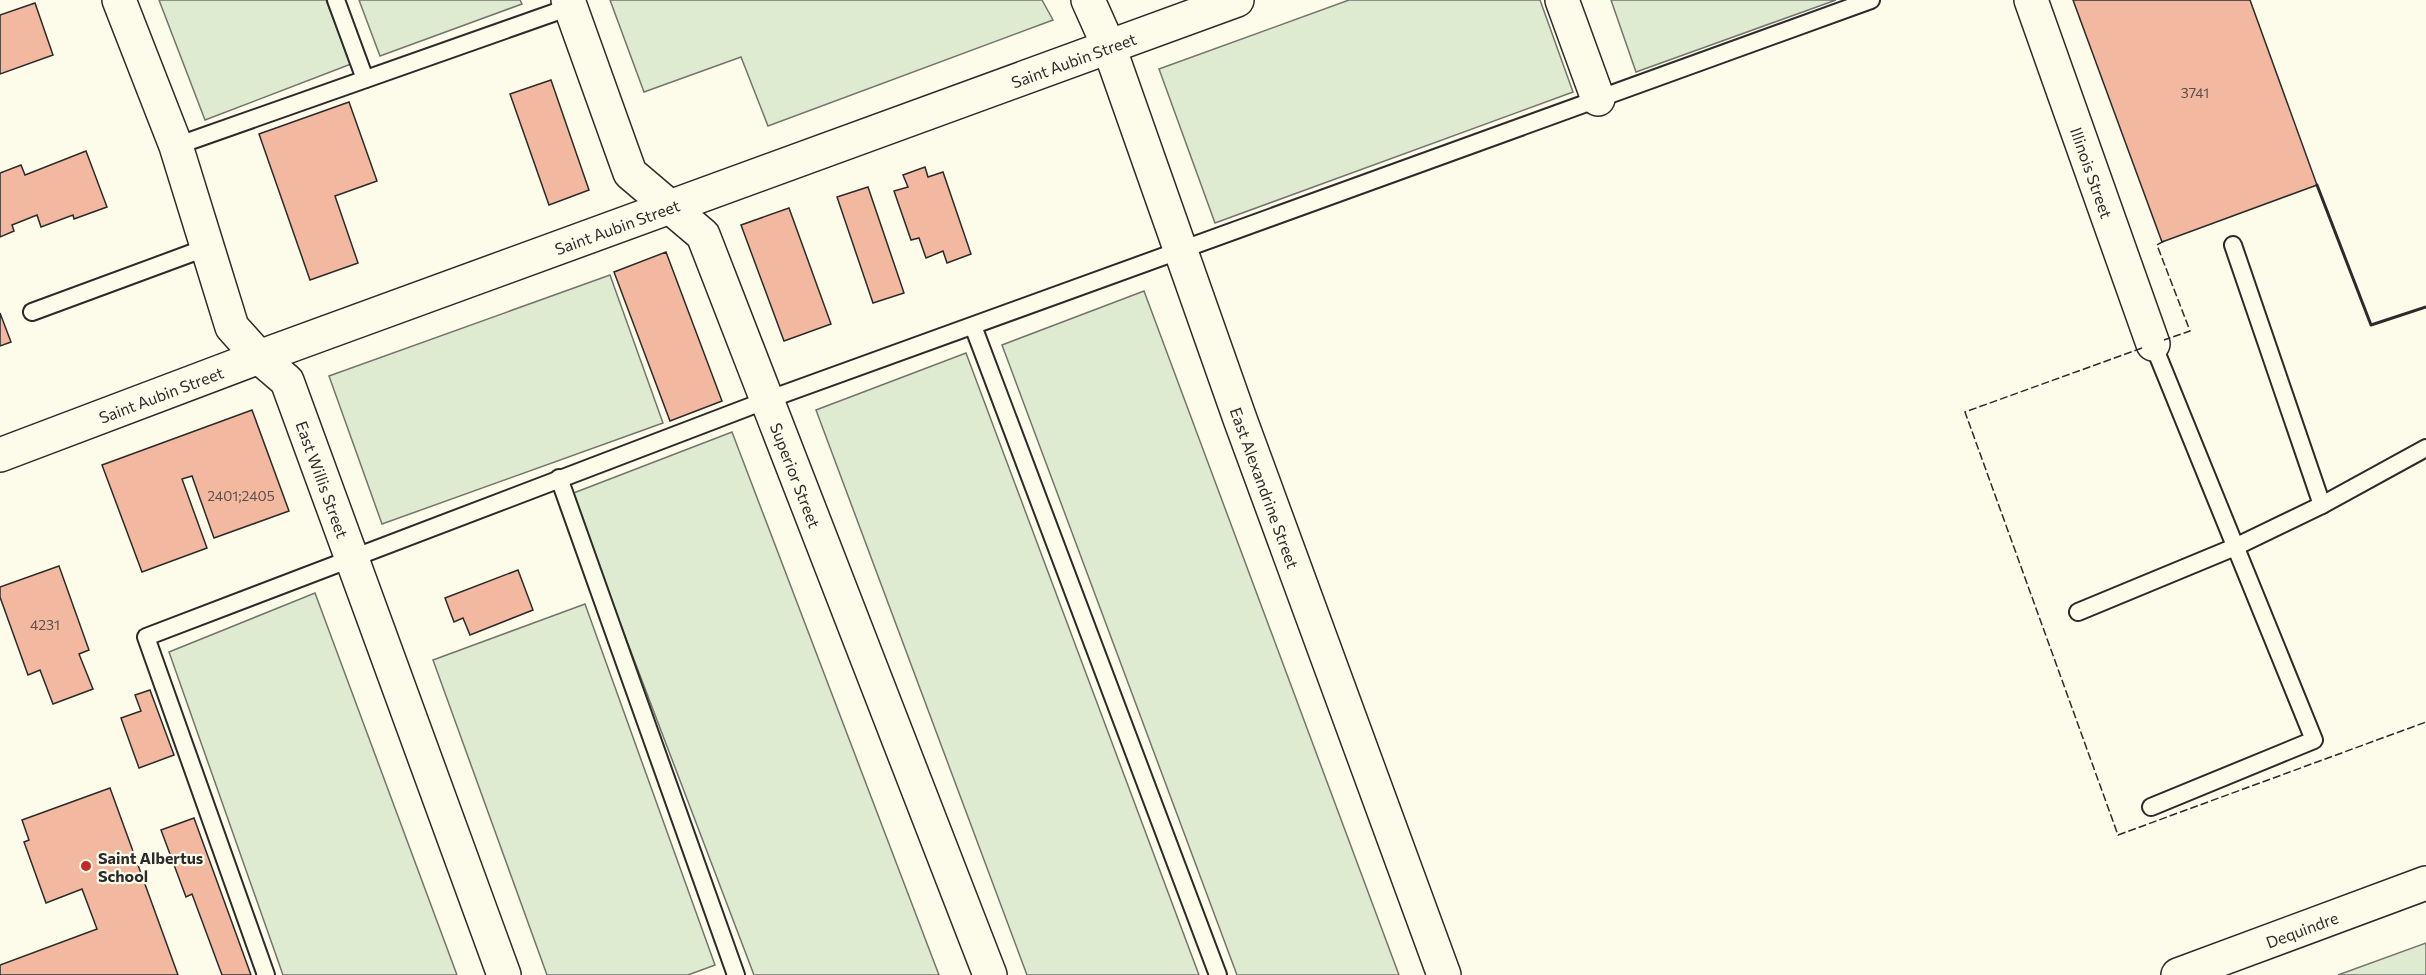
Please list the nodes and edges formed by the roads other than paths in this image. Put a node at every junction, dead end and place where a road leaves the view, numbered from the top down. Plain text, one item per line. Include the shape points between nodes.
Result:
1 (119, 0) edge
2 (336, 0) edge
3 (1088, 0) edge
4 (1237, 0) edge
5 (1562, 0) edge
6 (1871, 0) edge
7 (2031, 0) edge
8 (569, 4) edge
9 (1108, 47) junction
10 (365, 79) junction
11 (1598, 99) junction
12 (176, 146) junction
13 (670, 208) junction
14 (2234, 245) dead end
15 (208, 247) junction
16 (1181, 251) junction
17 (32, 312) dead end
18 (973, 326) junction
19 (2153, 344) joint
20 (258, 357) junction
21 (767, 400) junction
22 (2426, 448) edge
23 (0, 455) edge
24 (559, 478) junction
25 (2322, 505) junction
26 (2235, 547) junction
27 (351, 556) junction
28 (2078, 612) dead end
29 (2151, 807) dead end
30 (2426, 883) edge
31 (266, 975) edge
32 (504, 975) edge
33 (736, 975) edge
34 (990, 975) edge
35 (1218, 975) edge
36 (1444, 975) edge
37 (2178, 975) edge

1 - 12 street, East Willis Street
2 - 10 lane
3 - 9 street, East Alexandrine Street
4 - 9 street, Saint Aubin Street
5 - 11 street
6 - 11 lane
7 - 19 street, Illinois Street
8 - 10 lane
8 - 13 street, Superior Street via 630,173
9 - 13 street, Saint Aubin Street
9 - 16 street, East Alexandrine Street
10 - 12 lane
11 - 16 lane
12 - 15 street, East Willis Street
13 - 20 street, Saint Aubin Street
13 - 21 street, Superior Street via 703,235
14 - 25 lane
15 - 17 lane
15 - 20 street, East Willis Street via 232,327
16 - 18 lane
16 - 36 street, East Alexandrine Street
18 - 21 lane
18 - 35 lane
19 - 26 lane
20 - 23 street, Saint Aubin Street
20 - 27 street, East Willis Street via 287,381
21 - 24 lane
21 - 34 street, Superior Street
22 - 25 lane
24 - 27 lane
24 - 33 lane
25 - 26 lane
26 - 28 lane
26 - 29 lane via 2314,741
27 - 31 lane via 146,637
27 - 32 street, East Willis Street
30 - 37 street, Dequindre

